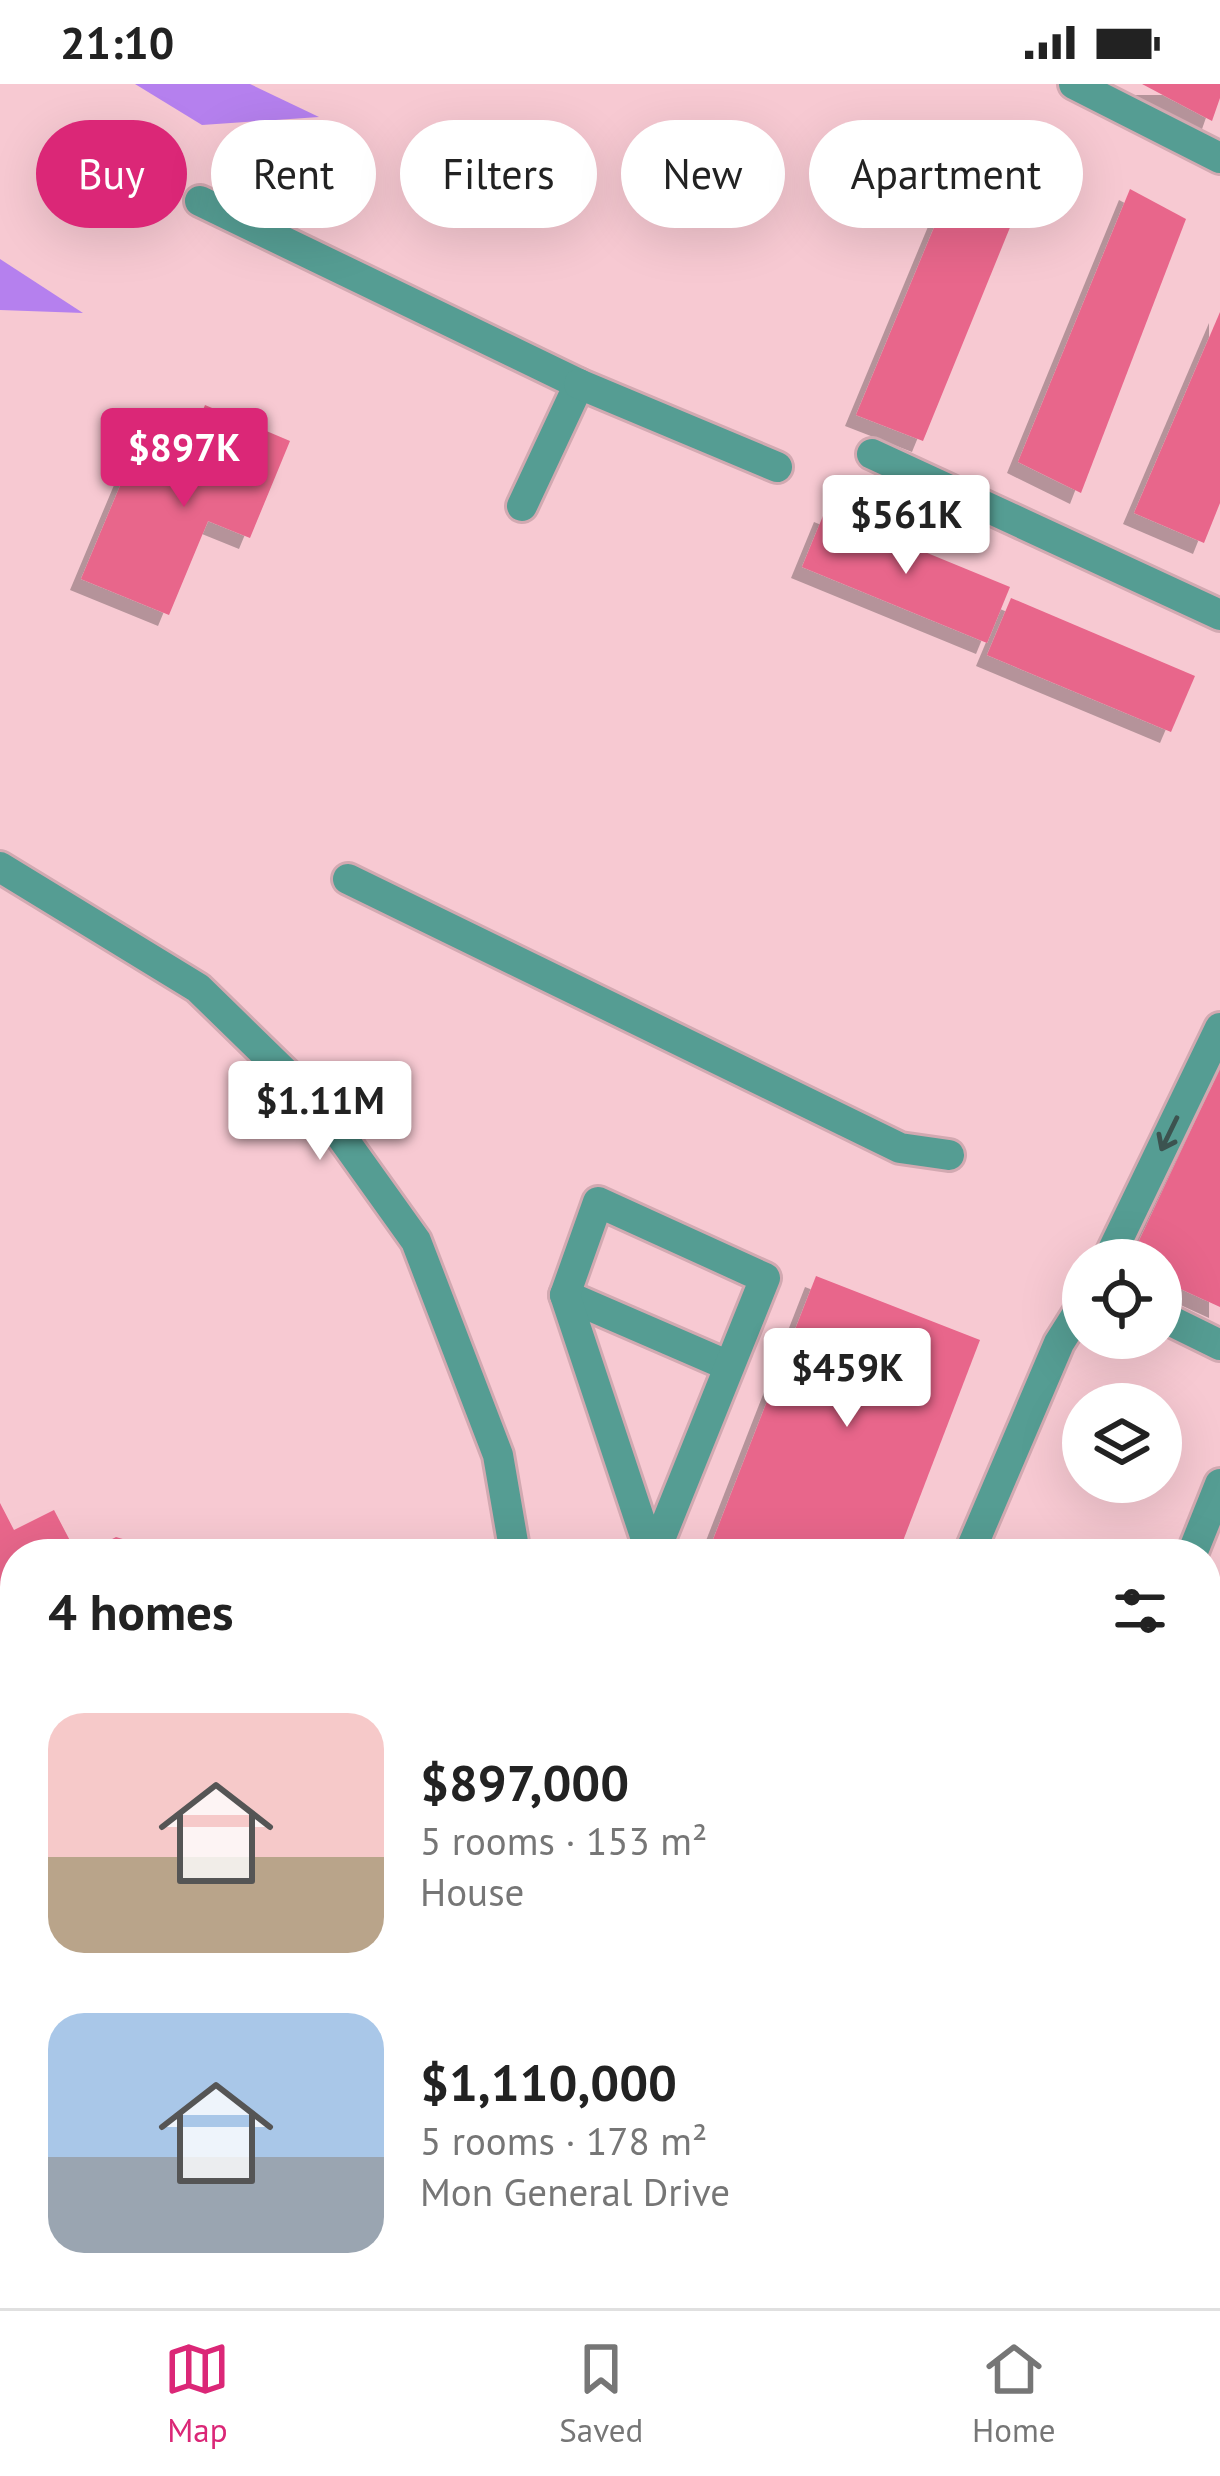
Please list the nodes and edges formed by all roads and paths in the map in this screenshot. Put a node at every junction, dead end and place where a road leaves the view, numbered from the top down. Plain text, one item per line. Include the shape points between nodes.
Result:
1 (1074, 84) edge
2 (1220, 158) edge
3 (200, 201) dead end
4 (579, 384) junction
5 (872, 454) dead end
6 (777, 467) dead end
7 (522, 506) dead end
8 (1220, 615) edge
9 (0, 867) edge
10 (348, 879) dead end
11 (1220, 1028) edge
12 (949, 1155) dead end
13 (1118, 1239) edge
14 (565, 1295) junction
15 (1182, 1326) edge
16 (1062, 1337) edge
17 (1220, 1345) edge
18 (729, 1366) junction
19 (1220, 1484) edge
20 (512, 1539) edge
21 (647, 1539) edge
22 (658, 1539) edge
23 (975, 1539) edge
24 (1198, 1539) edge

1 - 2 street
3 - 4 street
4 - 6 street
4 - 7 street
5 - 8 street
9 - 20 street via 198,988 321,1108 416,1241 498,1455
10 - 12 street via 900,1148
11 -> 13 street
14 - 18 street
14 - 18 street via 598,1202 765,1279
14 - 21 street
15 - 17 street
16 - 23 street
18 - 22 street
19 - 24 street

